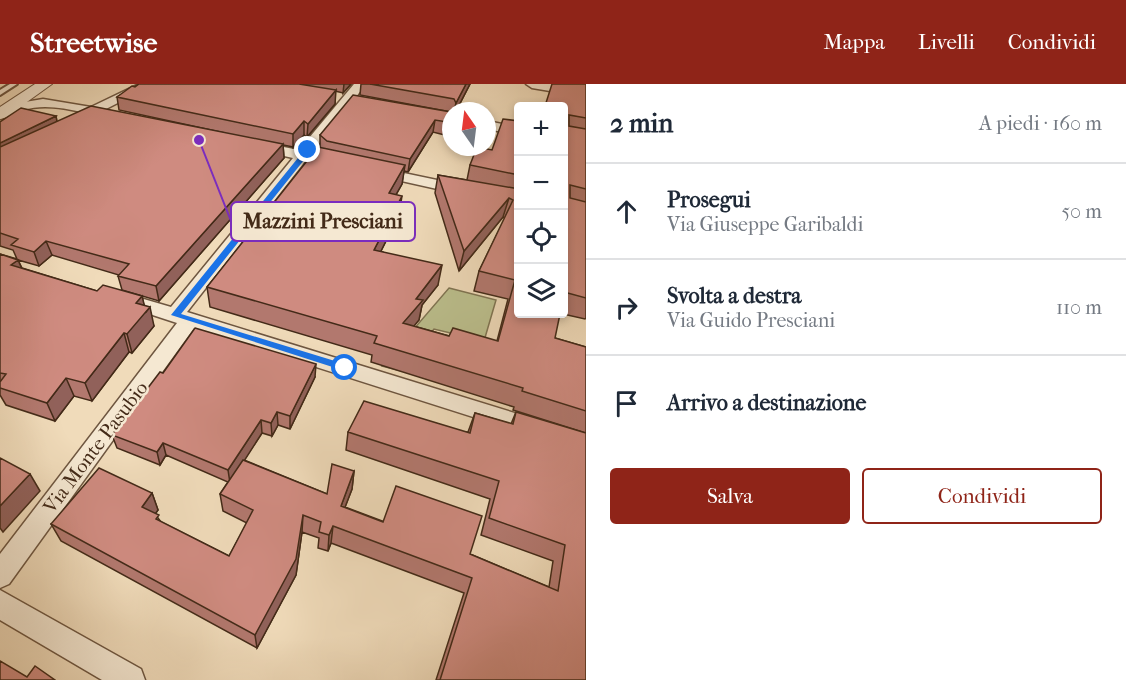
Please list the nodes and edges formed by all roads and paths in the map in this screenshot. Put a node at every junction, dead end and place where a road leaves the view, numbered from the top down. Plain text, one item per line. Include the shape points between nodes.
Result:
1 (14, 84) edge
2 (47, 84) edge
3 (149, 84) edge
4 (360, 84) edge
5 (532, 84) edge
6 (0, 93) edge
7 (586, 93) edge
8 (54, 103) junction
9 (92, 111) junction
10 (0, 114) edge
11 (125, 118) edge
12 (76, 119) edge
13 (496, 126) edge
14 (514, 129) edge
15 (249, 144) edge
16 (303, 156) junction
17 (514, 201) edge
18 (109, 295) edge
19 (183, 317) junction
20 (586, 444) edge
21 (0, 575) edge
22 (0, 604) edge
23 (130, 680) edge

1 - 6 lane
2 - 8 street via 43,96
2 - 10 street
3 - 9 street
4 - 16 street, Via Monte Pasubio
5 - 7 street
8 - 9 street
8 - 10 street via 32,102
9 - 11 street
9 - 12 street
13 - 14 street
15 - 16 street
16 - 17 street
16 - 19 street, Via Monte Pasubio
18 - 19 street
19 - 20 street
19 - 21 street, Via Monte Pasubio
22 - 23 street

